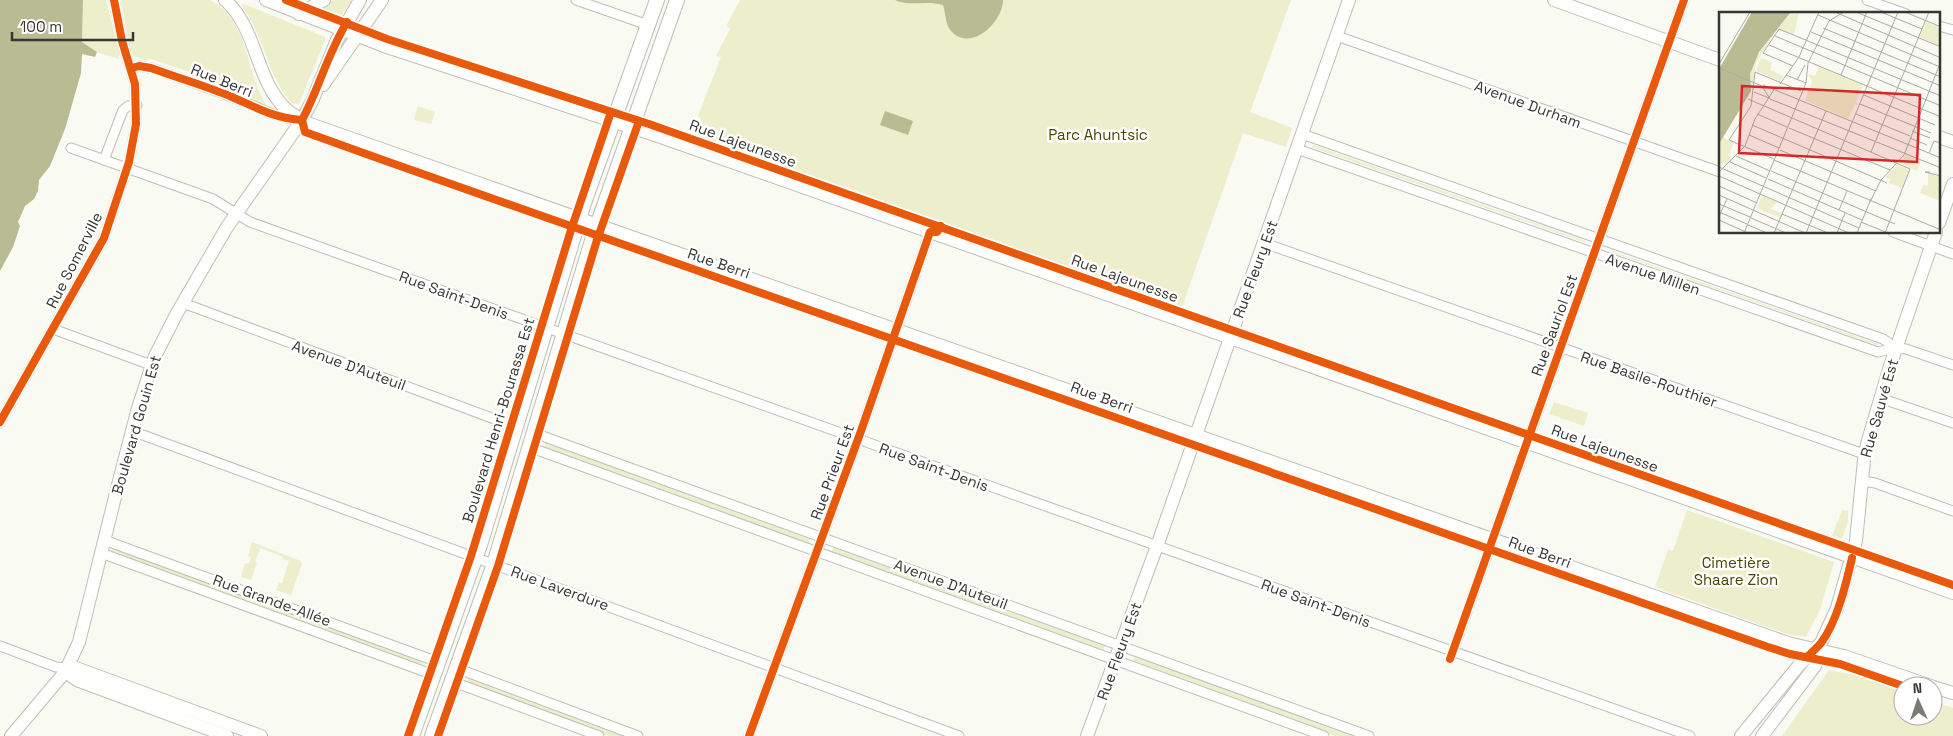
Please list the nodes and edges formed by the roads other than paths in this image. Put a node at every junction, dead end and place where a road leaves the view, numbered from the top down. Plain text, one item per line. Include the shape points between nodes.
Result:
1 (114, 0) edge
2 (225, 0) edge
3 (266, 0) edge
4 (324, 0) edge
5 (360, 0) edge
6 (382, 0) edge
7 (576, 0) edge
8 (657, 0) edge
9 (677, 0) edge
10 (1350, 0) edge
11 (1554, 0) edge
12 (1684, 0) edge
13 (1867, 0) edge
14 (1900, 12) edge
15 (299, 14) junction
16 (648, 25) junction
17 (1940, 26) edge
18 (342, 30) junction
19 (1953, 30) edge
20 (356, 35) junction
21 (1337, 36) junction
22 (1668, 42) junction
23 (1719, 60) edge
24 (132, 68) junction
25 (313, 99) junction
26 (137, 105) junction
27 (302, 120) junction
28 (613, 121) junction
29 (632, 127) junction
30 (1302, 134) junction
31 (1940, 138) edge
32 (1634, 142) junction
33 (1953, 142) edge
34 (71, 148) dead end
35 (1297, 149) junction
36 (104, 160) junction
37 (128, 168) junction
38 (1719, 172) edge
39 (1953, 184) edge
40 (236, 213) junction
41 (580, 218) junction
42 (1940, 220) edge
43 (597, 224) junction
44 (930, 232) junction
45 (1898, 234) edge
46 (1935, 234) edge
47 (1599, 239) junction
48 (1264, 243) junction
49 (1931, 247) junction
50 (1594, 253) junction
51 (1953, 254) edge
52 (183, 303) junction
53 (546, 328) junction
54 (53, 329) junction
55 (896, 329) junction
56 (564, 334) junction
57 (1230, 338) junction
58 (1560, 347) junction
59 (1896, 348) junction
60 (152, 365) junction
61 (1953, 365) edge
62 (1880, 398) junction
63 (0, 422) edge
64 (1953, 423) edge
65 (516, 427) junction
66 (132, 431) junction
67 (534, 433) junction
68 (1196, 435) junction
69 (858, 439) junction
70 (1526, 443) junction
71 (529, 447) junction
72 (1864, 454) junction
73 (1862, 481) junction
74 (1953, 511) edge
75 (822, 537) junction
76 (1492, 539) junction
77 (104, 540) junction
78 (1157, 546) junction
79 (817, 552) junction
80 (101, 553) junction
81 (476, 557) junction
82 (1852, 558) junction
83 (494, 564) junction
84 (1953, 593) edge
85 (0, 646) edge
86 (1121, 646) junction
87 (1818, 648) junction
88 (1453, 651) junction
89 (1116, 660) junction
90 (436, 668) junction
91 (774, 668) junction
92 (64, 669) junction
93 (453, 675) junction
94 (1902, 676) edge
95 (11, 736) edge
96 (227, 736) edge
97 (261, 736) edge
98 (412, 736) edge
99 (432, 736) edge
100 (599, 736) edge
101 (638, 736) edge
102 (749, 736) edge
103 (959, 736) edge
104 (1087, 736) edge
105 (1324, 736) edge
106 (1369, 736) edge
107 (1690, 736) edge
108 (1741, 736) edge
109 (1762, 736) edge

1 - 24 street, Rue Somerville via 122,41
2 - 27 main road, Rue Berri via 242,21 276,98
3 - 15 main road, Rue Lajeunesse
4 - 15 main road
5 - 18 main road, Boulevard Gouin Est
6 - 20 main road, Boulevard Gouin Est
7 - 16 street
8 - 16 main road, Boulevard Henri-Bourassa Est
9 - 29 main road
10 - 21 main road, Rue Fleury Est
11 - 22 main road
12 - 22 street, Rue Sauriol Est
13 - 14 street
15 - 18 main road, Rue Lajeunesse
16 - 28 main road, Boulevard Henri-Bourassa Est
17 - 19 street
18 - 20 main road, Rue Lajeunesse
18 - 25 main road, Boulevard Gouin Est
20 - 25 main road, Boulevard Gouin Est
20 - 28 main road, Rue Lajeunesse
21 - 30 main road, Rue Fleury Est
21 - 32 street, Avenue Durham
22 - 23 main road
22 - 32 street, Rue Sauriol Est
24 - 26 street, Rue Somerville
24 - 27 street, Rue Berri via 151,68 283,118
25 - 27 main road, Boulevard Gouin Est
26 - 36 street via 123,110
26 - 37 street, Rue Somerville
27 - 40 main road, Boulevard Gouin Est
27 - 41 main road, Rue Berri
28 - 29 main road, Rue Lajeunesse
28 - 41 main road, Boulevard Henri-Bourassa Est
29 - 43 main road
29 - 44 main road, Rue Lajeunesse
30 - 35 main road, Rue Fleury Est
30 - 47 street, Avenue Millen
31 - 33 main road
32 - 38 street, Avenue Durham
32 - 47 street, Rue Sauriol Est
34 - 36 street, Rue Saint-Denis
35 - 48 main road, Rue Fleury Est
35 - 50 street, Avenue Millen
36 - 37 street, Rue Saint-Denis
37 - 40 street, Rue Saint-Denis via 213,199
37 - 54 street, Rue Somerville via 104,238
39 - 42 main road
40 - 52 main road, Boulevard Gouin Est
40 - 53 street, Rue Saint-Denis via 259,225
41 - 43 main road, Rue Berri
41 - 53 main road, Boulevard Henri-Bourassa Est
43 - 55 main road, Rue Berri
43 - 56 main road
44 - 55 street, Rue Prieur Est
44 - 57 main road, Rue Lajeunesse
45 - 49 street
46 - 49 main road, Rue Sauvé Est
47 - 50 street, Rue Sauriol Est
47 - 59 street, Avenue Millen via 1883,339
48 - 57 main road, Rue Fleury Est
48 - 58 street, Rue Basile-Routhier
49 - 51 street
49 - 59 main road, Rue Sauvé Est
50 - 58 street, Rue Sauriol Est
50 - 59 street, Avenue Millen via 1878,352
52 - 60 main road, Boulevard Gouin Est
52 - 65 street, Avenue D'Auteuil
53 - 56 street, Rue Saint-Denis
53 - 65 main road, Boulevard Henri-Bourassa Est
54 - 60 street
54 - 63 street, Rue Somerville
55 - 68 main road, Rue Berri
55 - 69 street, Rue Prieur Est
56 - 67 main road
56 - 69 street, Rue Saint-Denis
57 - 68 main road, Rue Fleury Est
57 - 70 main road, Rue Lajeunesse
58 - 70 street, Rue Sauriol Est
58 - 72 street, Rue Basile-Routhier
59 - 61 street, Avenue Millen
59 - 62 main road, Rue Sauvé Est
60 - 66 main road, Boulevard Gouin Est
62 - 64 street
62 - 72 main road, Rue Sauvé Est
65 - 81 main road, Boulevard Henri-Bourassa Est
66 - 77 main road, Boulevard Gouin Est
66 - 81 street, Rue Laverdure
67 - 71 main road
67 - 75 street, Avenue D'Auteuil
68 - 76 main road, Rue Berri
68 - 78 main road, Rue Fleury Est
69 - 75 street, Rue Prieur Est
69 - 78 street, Rue Saint-Denis
70 - 76 street, Rue Sauriol Est
70 - 82 main road, Rue Lajeunesse
71 - 79 street, Avenue D'Auteuil
71 - 83 main road
72 - 73 main road, Rue Sauvé Est
73 - 74 street
73 - 82 main road, Rue Sauvé Est
75 - 79 street, Rue Prieur Est
75 - 86 street, Avenue D'Auteuil
76 - 87 main road, Rue Berri via 1788,643
76 - 88 street, Rue Sauriol Est
77 - 80 main road, Boulevard Gouin Est
77 - 90 street, Rue Grande-Allée
78 - 86 main road, Rue Fleury Est
78 - 88 street, Rue Saint-Denis
79 - 89 street, Avenue D'Auteuil
79 - 91 street, Rue Prieur Est
80 - 90 street, Rue Grande-Allée
80 - 92 main road, Boulevard Gouin Est via 81,637
81 - 83 street, Rue Laverdure
81 - 90 main road, Boulevard Henri-Bourassa Est
82 - 84 main road, Rue Lajeunesse
82 - 87 main road, Rue Sauvé Est via 1837,608
83 - 91 street, Rue Laverdure
83 - 93 main road
85 - 92 street
86 - 89 main road, Rue Fleury Est
86 - 106 street, Avenue D'Auteuil
87 - 94 main road, Rue Berri
87 - 108 main road, Rue Sauvé Est via 1800,664
87 - 109 main road, Rue Sauvé Est via 1815,666
88 - 107 street, Rue Saint-Denis
89 - 104 main road, Rue Fleury Est
89 - 105 street, Avenue D'Auteuil
90 - 98 main road, Boulevard Henri-Bourassa Est
91 - 102 street, Rue Prieur Est
91 - 103 street, Rue Laverdure
92 - 95 main road, Boulevard Gouin Est
92 - 96 main road via 79,681
92 - 97 main road via 76,668
93 - 99 main road
93 - 100 street
93 - 101 street

